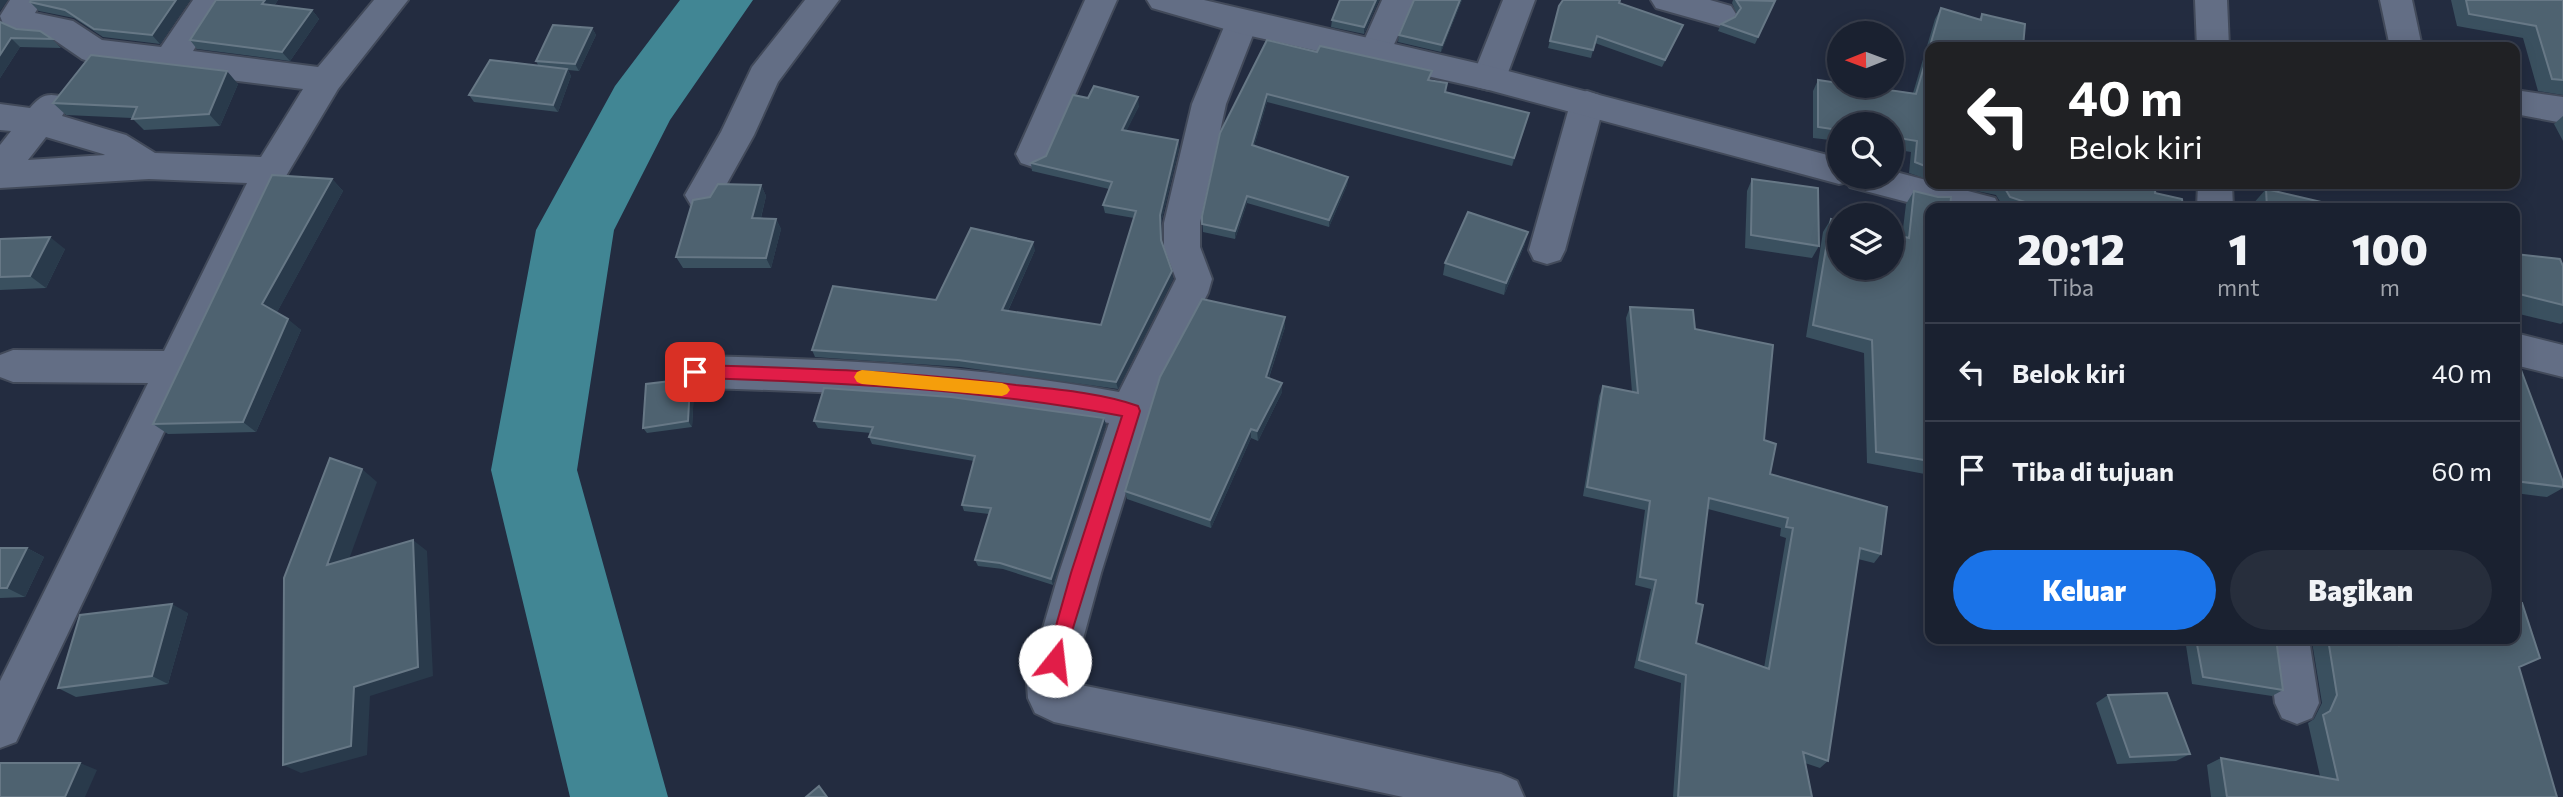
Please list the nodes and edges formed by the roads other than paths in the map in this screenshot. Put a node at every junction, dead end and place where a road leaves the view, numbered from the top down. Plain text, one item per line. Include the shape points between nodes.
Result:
1 (27, 0) edge
2 (210, 0) edge
3 (392, 0) edge
4 (823, 0) edge
5 (1101, 0) edge
6 (1163, 0) edge
7 (1398, 0) edge
8 (1519, 0) edge
9 (1667, 0) edge
10 (2211, 0) edge
11 (2396, 0) edge
12 (1720, 14) dead end
13 (1242, 22) junction
14 (2213, 42) edge
15 (2405, 42) edge
16 (1374, 52) junction
17 (171, 59) junction
18 (81, 68) junction
19 (1489, 78) junction
20 (326, 80) junction
21 (2520, 103) edge
22 (1587, 104) junction
23 (2563, 110) edge
24 (0, 117) edge
25 (38, 122) junction
26 (1033, 154) dead end
27 (149, 166) junction
28 (1827, 168) edge
29 (271, 172) junction
30 (0, 173) edge
31 (1904, 188) edge
32 (703, 195) edge
33 (1963, 203) edge
34 (1547, 250) dead end
35 (2520, 350) edge
36 (2563, 361) edge
37 (13, 366) dead end
38 (176, 367) junction
39 (695, 372) dead end
40 (1132, 411) junction
41 (2289, 644) edge
42 (2297, 703) dead end
43 (0, 727) edge
44 (1502, 797) edge

1 - 18 street via 15,18 22,24 50,25 72,33
2 - 17 street
3 - 20 street
4 - 32 street via 764,76
5 - 26 street
6 - 13 street
7 - 16 street
8 - 19 street
9 - 12 street
10 - 14 street
11 - 15 street
13 - 16 street
13 - 40 street via 1209,104 1182,223 1182,247 1194,279
16 - 19 street
17 - 18 street
17 - 20 street
18 - 25 street
19 - 22 street
20 - 29 street
21 - 23 street
22 - 28 street
22 - 34 street
24 - 25 street
25 - 27 street via 114,144
25 - 30 street
27 - 29 street
27 - 30 street
29 - 38 street
31 - 33 street
35 - 36 street
37 - 38 street
38 - 43 street
39 - 40 street via 946,383
40 - 44 street via 1069,609 1049,683 1050,698
41 - 42 street

